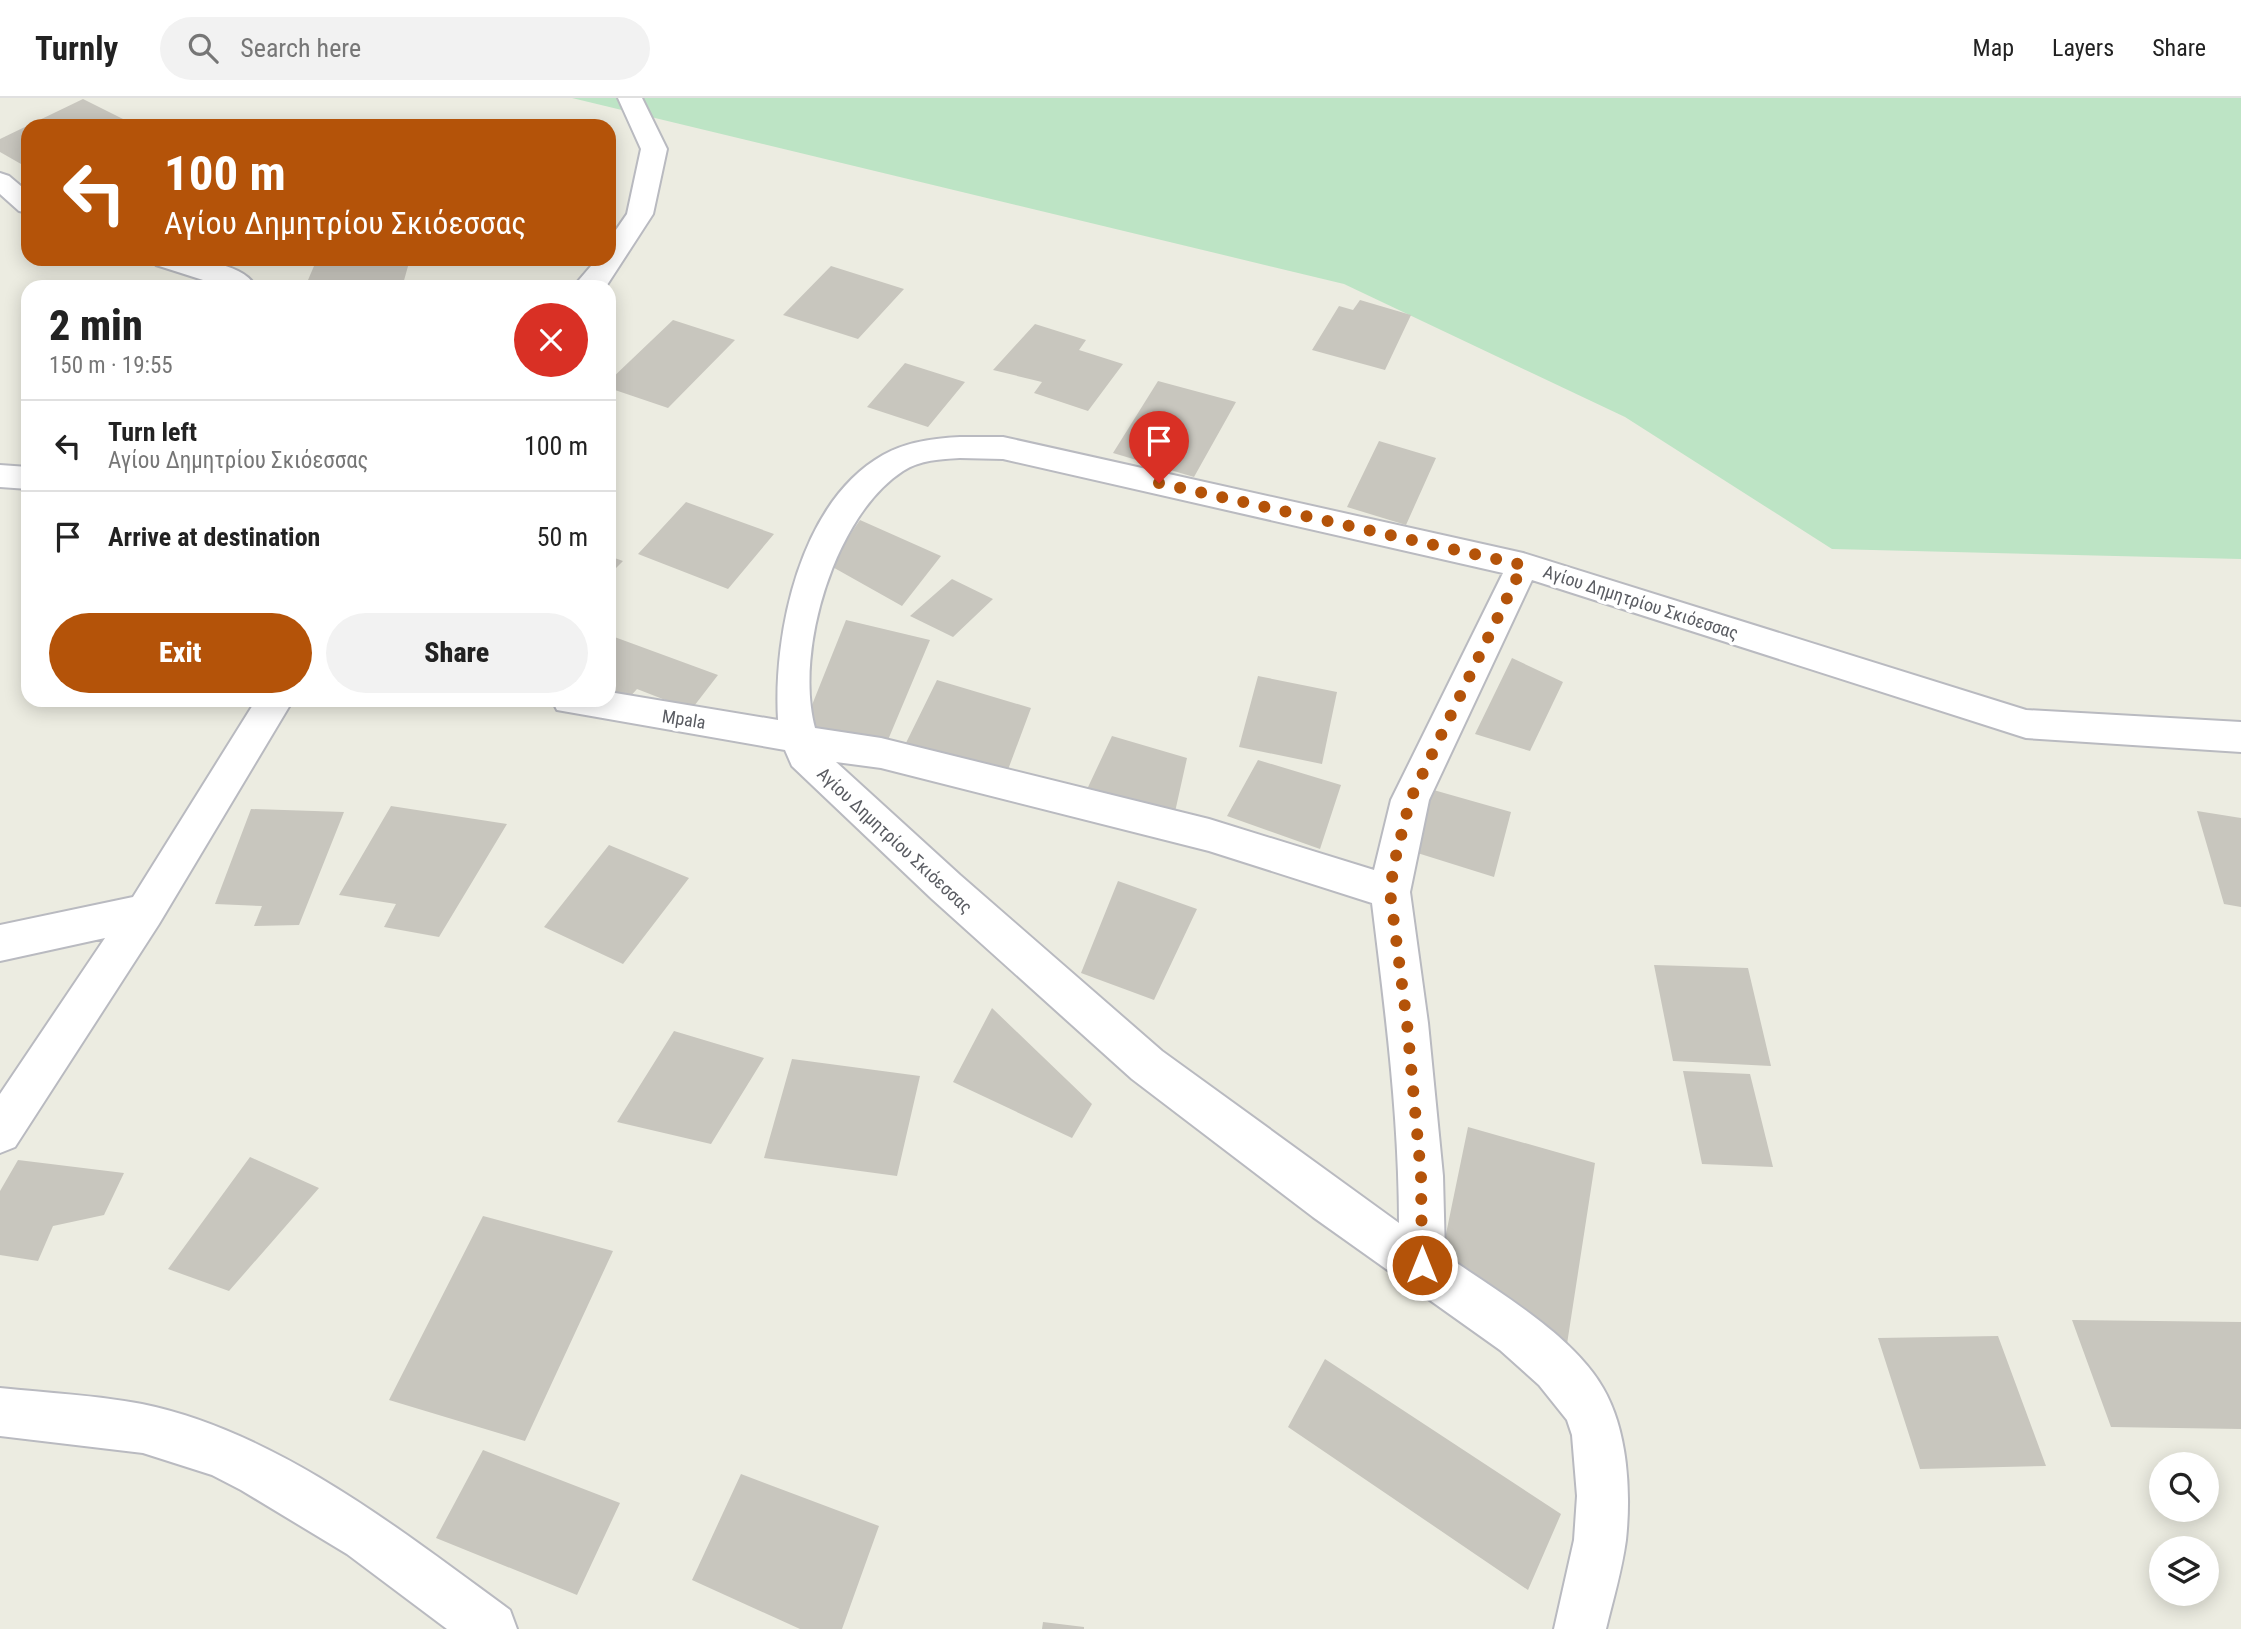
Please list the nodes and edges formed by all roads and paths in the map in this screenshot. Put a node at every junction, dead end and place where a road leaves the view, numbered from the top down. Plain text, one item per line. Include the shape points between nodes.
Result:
1 (630, 98) edge
2 (0, 181) edge
3 (21, 199) edge
4 (616, 250) edge
5 (191, 266) edge
6 (231, 280) edge
7 (0, 476) edge
8 (21, 478) edge
9 (1523, 565) junction
10 (271, 707) edge
11 (612, 707) edge
12 (2241, 737) edge
13 (798, 738) junction
14 (1390, 892) junction
15 (145, 912) junction
16 (0, 943) edge
17 (0, 1132) edge
18 (1422, 1265) junction
19 (0, 1412) edge
20 (491, 1629) edge
21 (1580, 1629) edge

1 - 4 street via 654,149 640,214
2 - 3 street
5 - 6 street
7 - 8 street
9 - 12 street, Αγίου Δημητρίου Σκιόεσσας via 2026,724
9 - 13 street, Αγίου Δημητρίου Σκιόεσσας via 1003,448 959,446 919,451 868,482 838,522 818,562 797,625 793,701
9 - 14 street via 1410,800
10 - 15 street
11 - 13 street, Mpala
13 - 14 street, Mpala via 881,753 1209,835
13 - 18 street, Αγίου Δημητρίου Σκιόεσσας via 805,756 818,769 1147,1066
14 - 18 street via 1421,1175
15 - 16 street
15 - 17 street
18 - 21 street, Αγίου Δημητρίου Σκιόεσσας via 1556,1367 1586,1405 1597,1435 1601,1540
19 - 20 street via 143,1429 220,1453 365,1536

